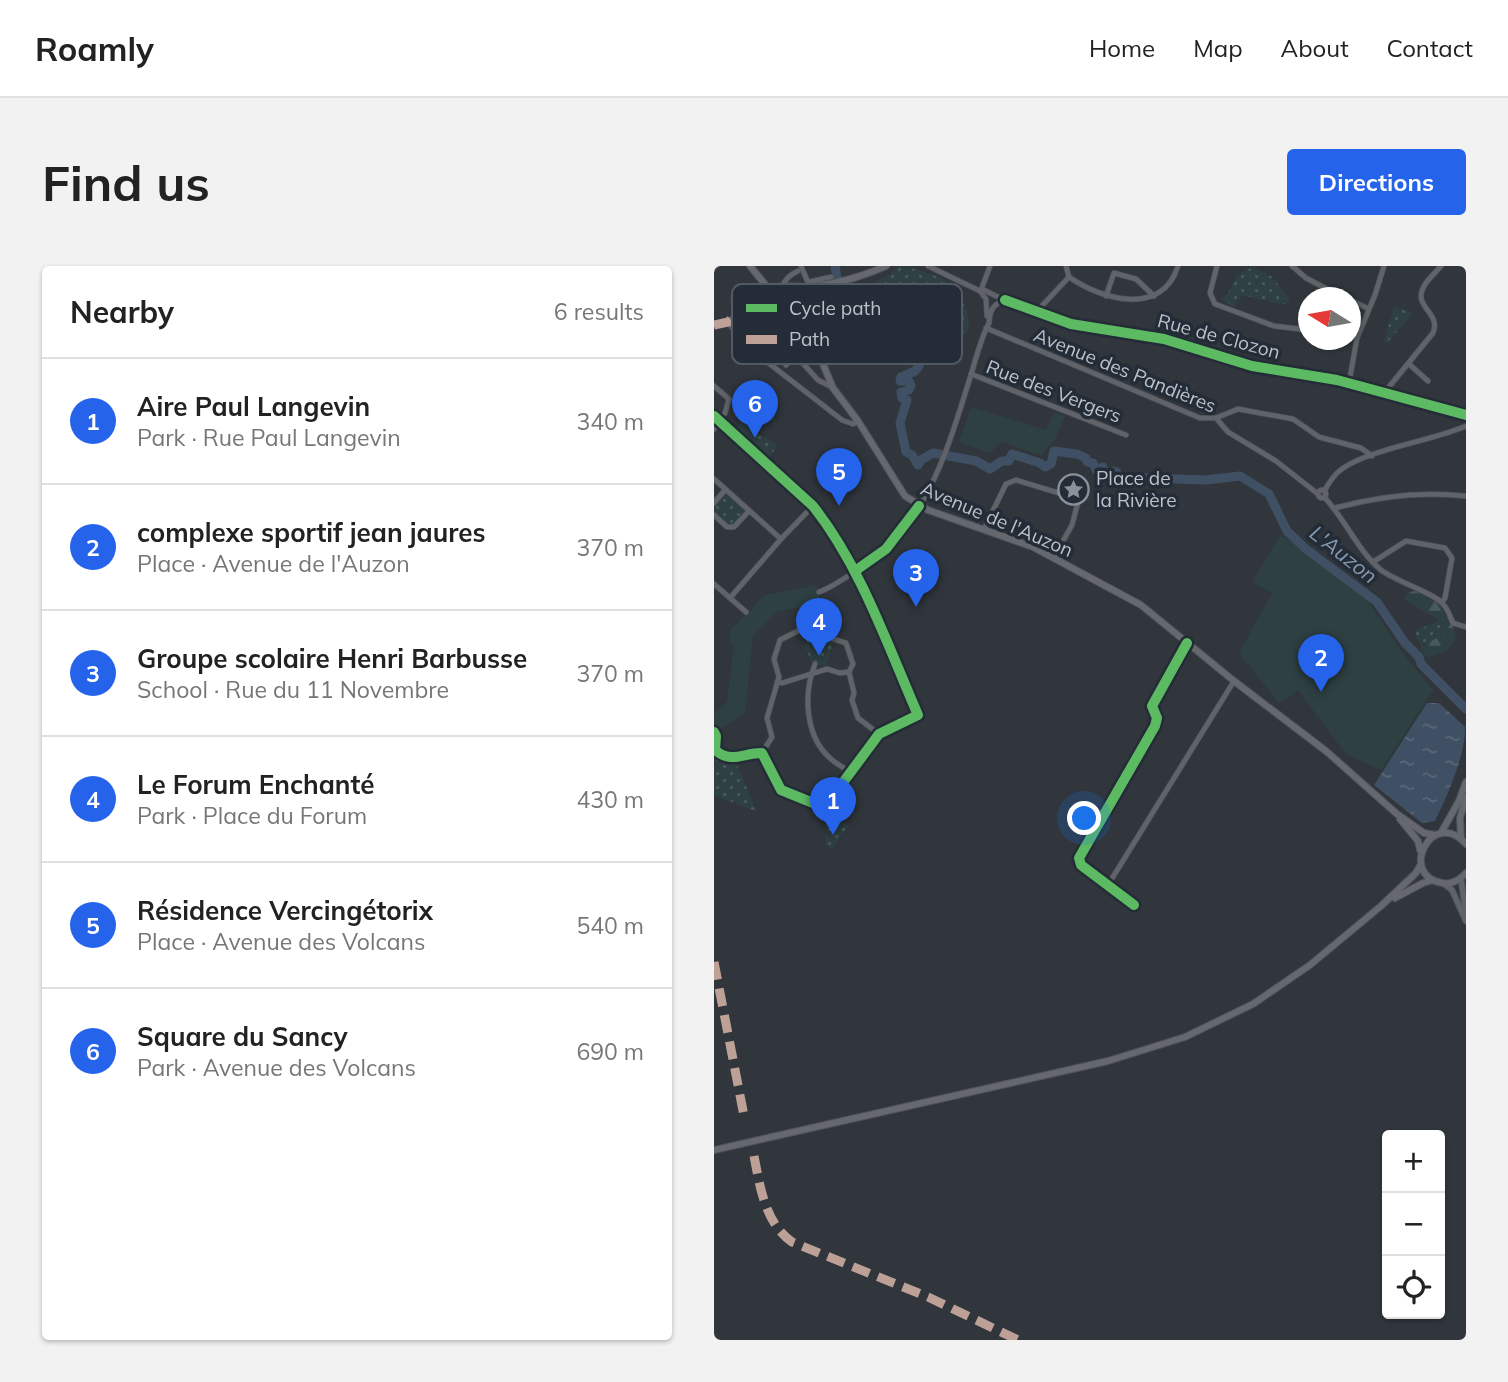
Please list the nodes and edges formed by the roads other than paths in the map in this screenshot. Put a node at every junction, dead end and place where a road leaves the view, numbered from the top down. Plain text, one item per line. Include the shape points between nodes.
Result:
1 (750, 266) edge
2 (886, 266) edge
3 (928, 266) edge
4 (990, 266) edge
5 (1066, 266) edge
6 (1178, 266) edge
7 (1217, 266) edge
8 (1292, 266) edge
9 (1384, 266) edge
10 (1441, 266) edge
11 (799, 269) edge
12 (1069, 277) junction
13 (765, 284) edge
14 (783, 284) edge
15 (814, 284) edge
16 (1323, 287) edge
17 (981, 291) junction
18 (994, 295) junction
19 (1106, 296) junction
20 (1154, 296) junction
21 (1005, 299) junction
22 (986, 301) junction
23 (995, 304) junction
24 (1361, 305) edge
25 (1369, 309) junction
26 (1038, 310) junction
27 (732, 318) edge
28 (728, 322) junction
29 (714, 325) edge
30 (732, 328) edge
31 (986, 328) junction
32 (1361, 328) edge
33 (1298, 329) edge
34 (1355, 350) edge
35 (769, 364) edge
36 (803, 364) edge
37 (824, 364) edge
38 (1409, 364) junction
39 (971, 374) junction
40 (1428, 380) dead end
41 (1349, 383) junction
42 (714, 386) edge
43 (833, 388) junction
44 (1384, 393) junction
45 (1466, 415) edge
46 (714, 416) edge
47 (1216, 418) junction
48 (720, 421) junction
49 (858, 421) junction
50 (1466, 426) edge
51 (714, 429) edge
52 (1126, 435) dead end
53 (1372, 456) junction
54 (714, 480) edge
55 (725, 490) junction
56 (1322, 494) junction
57 (1466, 496) edge
58 (714, 503) edge
59 (813, 506) junction
60 (919, 506) junction
61 (1335, 509) junction
62 (749, 511) junction
63 (714, 515) edge
64 (984, 529) junction
65 (780, 538) junction
66 (1054, 557) junction
67 (1373, 562) junction
68 (855, 571) junction
69 (714, 584) edge
70 (819, 592) dead end
71 (730, 598) junction
72 (1442, 602) junction
73 (746, 612) dead end
74 (1466, 627) edge
75 (1187, 643) junction
76 (815, 664) dead end
77 (849, 672) junction
78 (811, 675) junction
79 (1234, 681) junction
80 (778, 682) junction
81 (714, 732) edge
82 (879, 734) junction
83 (762, 753) junction
84 (850, 772) junction
85 (1466, 782) edge
86 (1466, 797) edge
87 (1397, 814) junction
88 (1438, 834) junction
89 (1464, 841) edge
90 (1420, 854) junction
91 (1421, 864) junction
92 (1463, 876) edge
93 (1433, 880) junction
94 (1444, 884) junction
95 (1108, 886) junction
96 (1134, 905) dead end
97 (1381, 906) junction
98 (1466, 914) edge
99 (1466, 920) edge
100 (714, 1150) edge

1 - 13 main road
2 - 15 main road via 859,277
3 - 17 street, Rue de Clozon
4 - 17 street
5 - 12 street
6 - 20 street via 1170,282
7 - 33 street via 1210,293 1214,304 1275,326
8 - 16 street
9 - 25 street
10 - 38 street via 1424,285 1421,297 1436,326
11 - 14 street
12 - 19 street
12 - 26 street
17 - 18 street, Rue de Clozon
17 - 22 street
18 - 21 street, Rue de Clozon
18 - 22 street
18 - 23 street
19 - 20 street
19 - 20 street via 1114,273 1136,279
21 - 23 street
21 - 26 street, Rue de Clozon
22 - 23 street
22 - 31 street
23 - 31 street
24 - 25 street
25 - 32 street
26 - 41 street, Rue de Clozon via 1071,324 1164,338 1252,366
27 - 28 street
28 - 29 street
28 - 30 street
31 - 39 street
31 - 47 street, Avenue des Pandières via 1200,418
34 - 41 street
35 - 49 street via 842,420
36 - 43 street
37 - 43 main road, Avenue de l'Auzon
38 - 40 street
38 - 44 street
39 - 52 street, Rue des Vergers
39 - 60 street via 948,447
41 - 44 street, Rue de Clozon
42 - 48 street via 729,399
43 - 49 main road, Avenue de l'Auzon
44 - 45 street, Rue de Clozon
46 - 48 street
47 - 53 street via 1238,409 1293,419 1319,437 1362,448
47 - 56 street, Avenue des Pandières via 1228,432
48 - 51 street
48 - 59 street
49 - 60 main road, Avenue de l'Auzon via 898,489
50 - 53 street
53 - 56 street via 1345,467
54 - 55 street
55 - 58 street
55 - 62 street
56 - 61 street, Avenue des Pandières
57 - 61 street via 1399,494
59 - 65 street
59 - 68 street
60 - 64 main road, Avenue de l'Auzon
60 - 68 street via 886,549
61 - 67 street, Avenue des Pandières
62 - 63 street via 734,527 727,527
62 - 65 street
64 - 66 main road, Avenue de l'Auzon
64 - 66 street via 1011,481 1062,494 1078,502 1072,525
65 - 71 street
66 - 75 main road, Avenue de l'Auzon via 1141,605
67 - 72 street, Avenue des Pandières via 1390,576
67 - 72 street via 1406,541 1445,548 1452,558
68 - 70 street
68 - 82 street via 918,715
69 - 71 street
71 - 73 street
72 - 74 street via 1453,623
75 - 79 main road, Avenue de l'Auzon
75 - 95 street via 1152,706 1155,726 1079,855 1081,865
76 - 78 street
77 - 78 street via 827,669
77 - 80 street via 853,664 845,642 802,629 780,640 774,659
77 - 82 street via 858,718
78 - 80 street
78 - 84 street via 808,714 818,744
79 - 87 main road, Avenue de l'Auzon via 1317,744
79 - 95 street
80 - 83 street via 767,718 772,737
81 - 83 street via 715,750 726,757
82 - 84 street
83 - 84 street via 781,790 817,806 827,804
85 - 88 main road
86 - 89 main road via 1460,818
87 - 88 main road via 1424,833
87 - 90 main road via 1420,845
88 - 89 main road via 1452,834
88 - 90 main road via 1426,842
90 - 91 main road
91 - 93 main road
91 - 97 main road
92 - 94 main road
92 - 98 street
93 - 94 main road
93 - 97 main road
94 - 99 street via 1452,890
95 - 96 street
97 - 100 main road via 1278,989 1231,1016 1157,1048

